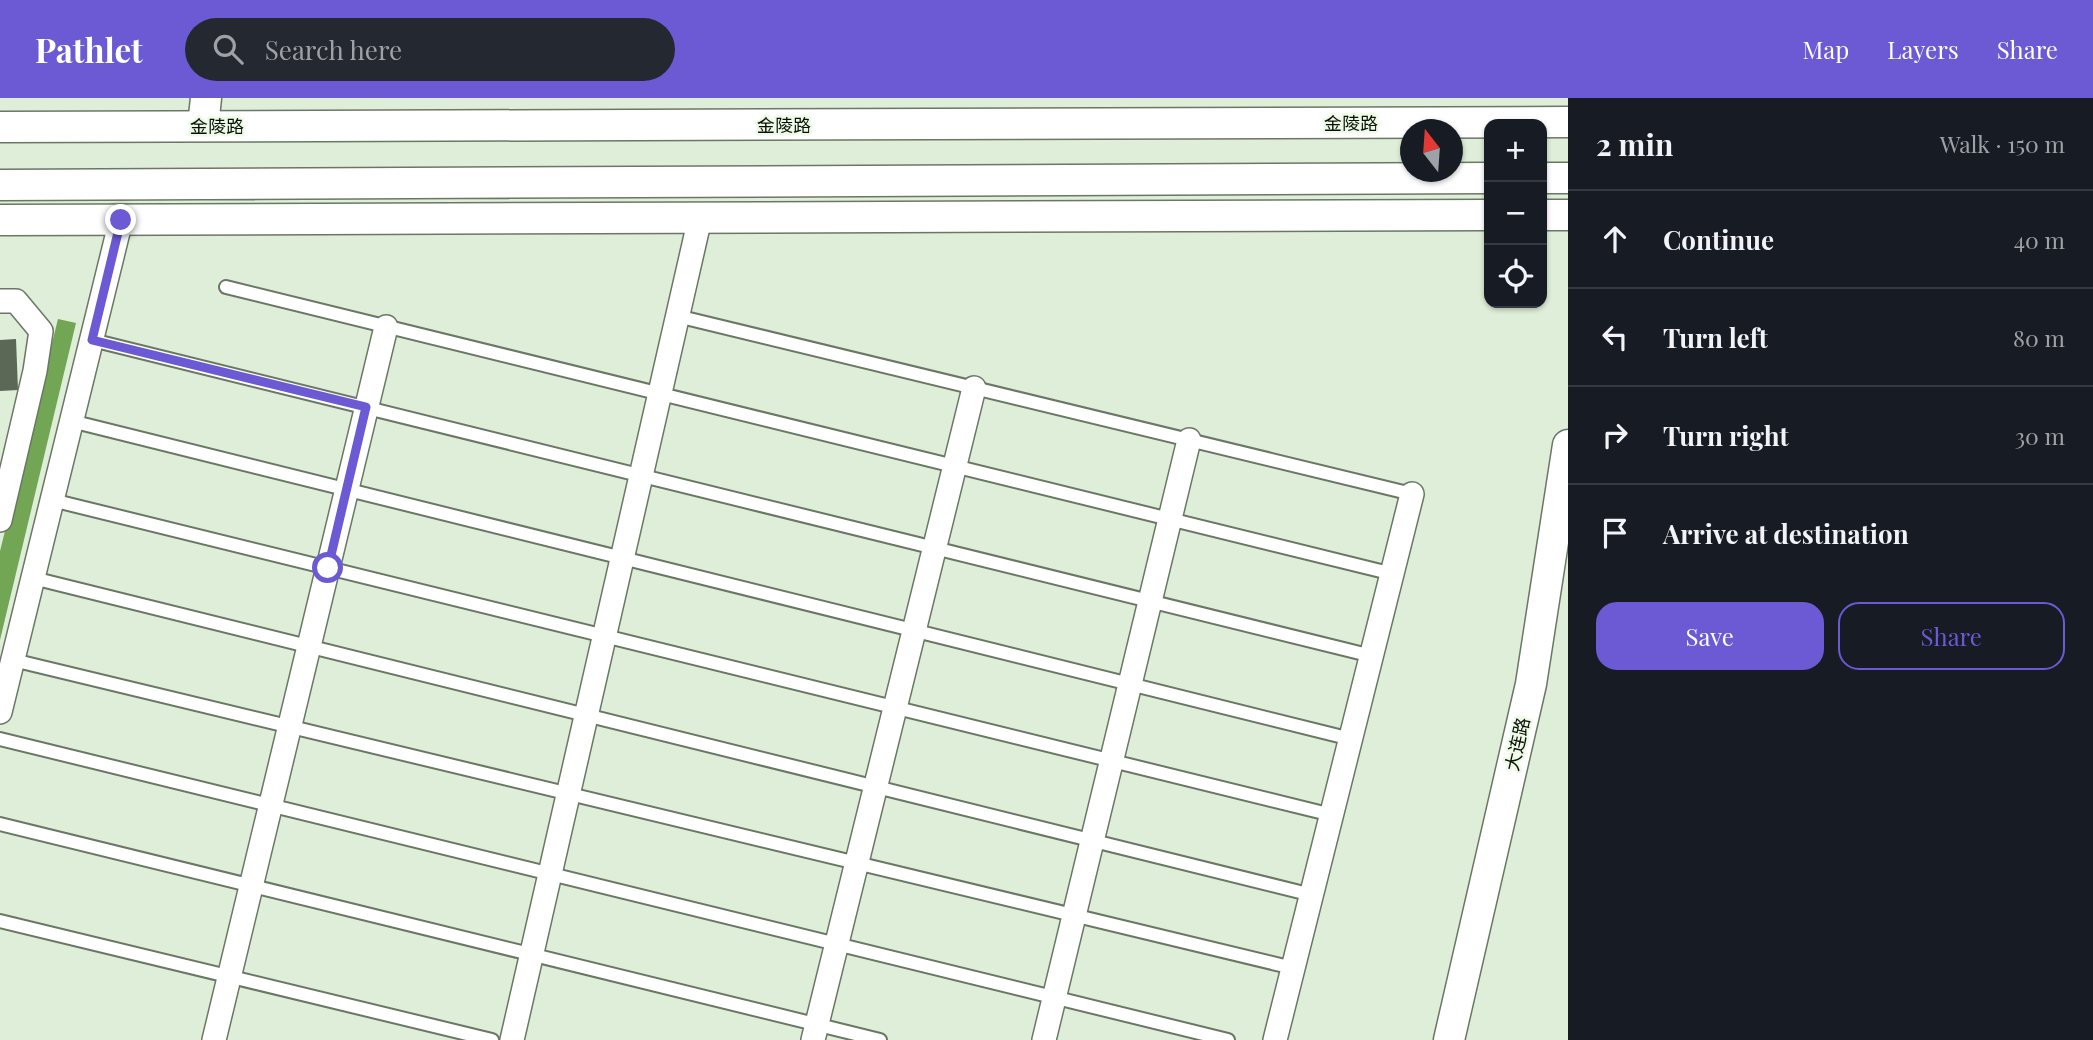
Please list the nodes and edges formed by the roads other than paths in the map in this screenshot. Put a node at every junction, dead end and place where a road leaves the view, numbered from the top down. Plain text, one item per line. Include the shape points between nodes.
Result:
1 (204, 112) edge
2 (1568, 122) edge
3 (0, 127) edge
4 (1484, 178) edge
5 (1547, 178) edge
6 (1568, 178) edge
7 (0, 185) edge
8 (1484, 215) edge
9 (1547, 215) edge
10 (1568, 215) edge
11 (700, 218) junction
12 (0, 220) edge
13 (121, 220) junction
14 (226, 287) dead end
15 (0, 301) edge
16 (677, 316) junction
17 (386, 327) junction
18 (92, 340) junction
19 (974, 388) junction
20 (660, 394) junction
21 (366, 407) junction
22 (71, 421) junction
23 (1189, 440) junction
24 (1568, 445) edge
25 (954, 466) junction
26 (641, 475) junction
27 (4, 490) edge
28 (346, 490) junction
29 (1412, 494) joint
30 (52, 500) junction
31 (1170, 519) junction
32 (0, 520) edge
33 (935, 548) junction
34 (622, 558) junction
35 (328, 568) junction
36 (1392, 574) junction
37 (33, 578) junction
38 (1150, 601) junction
39 (914, 630) junction
40 (604, 636) junction
41 (309, 647) junction
42 (1372, 656) junction
43 (13, 660) junction
44 (1130, 684) junction
45 (895, 708) junction
46 (0, 712) edge
47 (586, 716) junction
48 (290, 727) junction
49 (0, 739) edge
50 (1351, 739) junction
51 (1111, 761) junction
52 (876, 787) junction
53 (568, 794) junction
54 (271, 806) junction
55 (1332, 815) junction
56 (0, 824) edge
57 (1092, 841) junction
58 (857, 863) junction
59 (550, 874) junction
60 (251, 886) junction
61 (1312, 895) junction
62 (1074, 916) junction
63 (0, 921) edge
64 (837, 944) junction
65 (531, 954) junction
66 (1293, 968) junction
67 (229, 977) junction
68 (1054, 998) junction
69 (815, 1032) edge
70 (214, 1040) edge
71 (492, 1040) edge
72 (512, 1040) edge
73 (880, 1040) edge
74 (1044, 1040) edge
75 (1228, 1040) edge
76 (1275, 1040) edge
77 (1450, 1040) edge

1 - 2 street, 金陵路
1 - 3 street, 金陵路
4 - 7 street
5 - 6 street
8 - 11 street
9 - 10 street
11 - 13 street
11 - 16 street
12 - 13 street
13 - 18 street
14 - 17 lane
15 - 27 street via 16,301 41,331
16 - 19 lane
16 - 20 street
17 - 20 lane
17 - 21 street
18 - 21 lane
18 - 22 street
19 - 23 lane
19 - 25 street
20 - 25 lane
20 - 26 street
21 - 26 lane
21 - 28 street
22 - 28 lane
22 - 30 street
23 - 29 lane
23 - 31 street
24 - 77 street, 大连路 via 1531,684
25 - 31 lane
25 - 33 street
26 - 33 lane
26 - 34 street
27 - 32 street
28 - 34 lane
28 - 35 street
29 - 36 street
30 - 35 lane
30 - 37 street
31 - 36 lane
31 - 38 street
33 - 38 lane
33 - 39 street
34 - 39 lane
34 - 40 street
35 - 40 lane
35 - 41 street
36 - 42 street
37 - 41 lane
37 - 43 street
38 - 42 lane
38 - 44 street
39 - 44 lane
39 - 45 street
40 - 45 lane
40 - 47 street
41 - 47 lane
41 - 48 street
42 - 50 street
43 - 46 street
43 - 48 lane
44 - 50 lane
44 - 51 street
45 - 51 lane
45 - 52 street
47 - 52 lane
47 - 53 street
48 - 53 lane
48 - 54 street
49 - 54 lane
50 - 55 street
51 - 55 lane
51 - 57 street
52 - 57 lane
52 - 58 street
53 - 58 lane
53 - 59 street
54 - 59 lane
54 - 60 street
55 - 61 street
56 - 60 lane
57 - 61 lane
57 - 62 street
58 - 62 lane
58 - 64 street
59 - 64 lane
59 - 65 street
60 - 65 lane
60 - 67 street
61 - 66 street
62 - 66 lane
62 - 68 street
63 - 67 lane
64 - 68 lane
64 - 69 street
65 - 69 lane
65 - 72 street
66 - 76 street
67 - 70 street
67 - 71 lane
68 - 74 street
68 - 75 lane
69 - 73 lane

